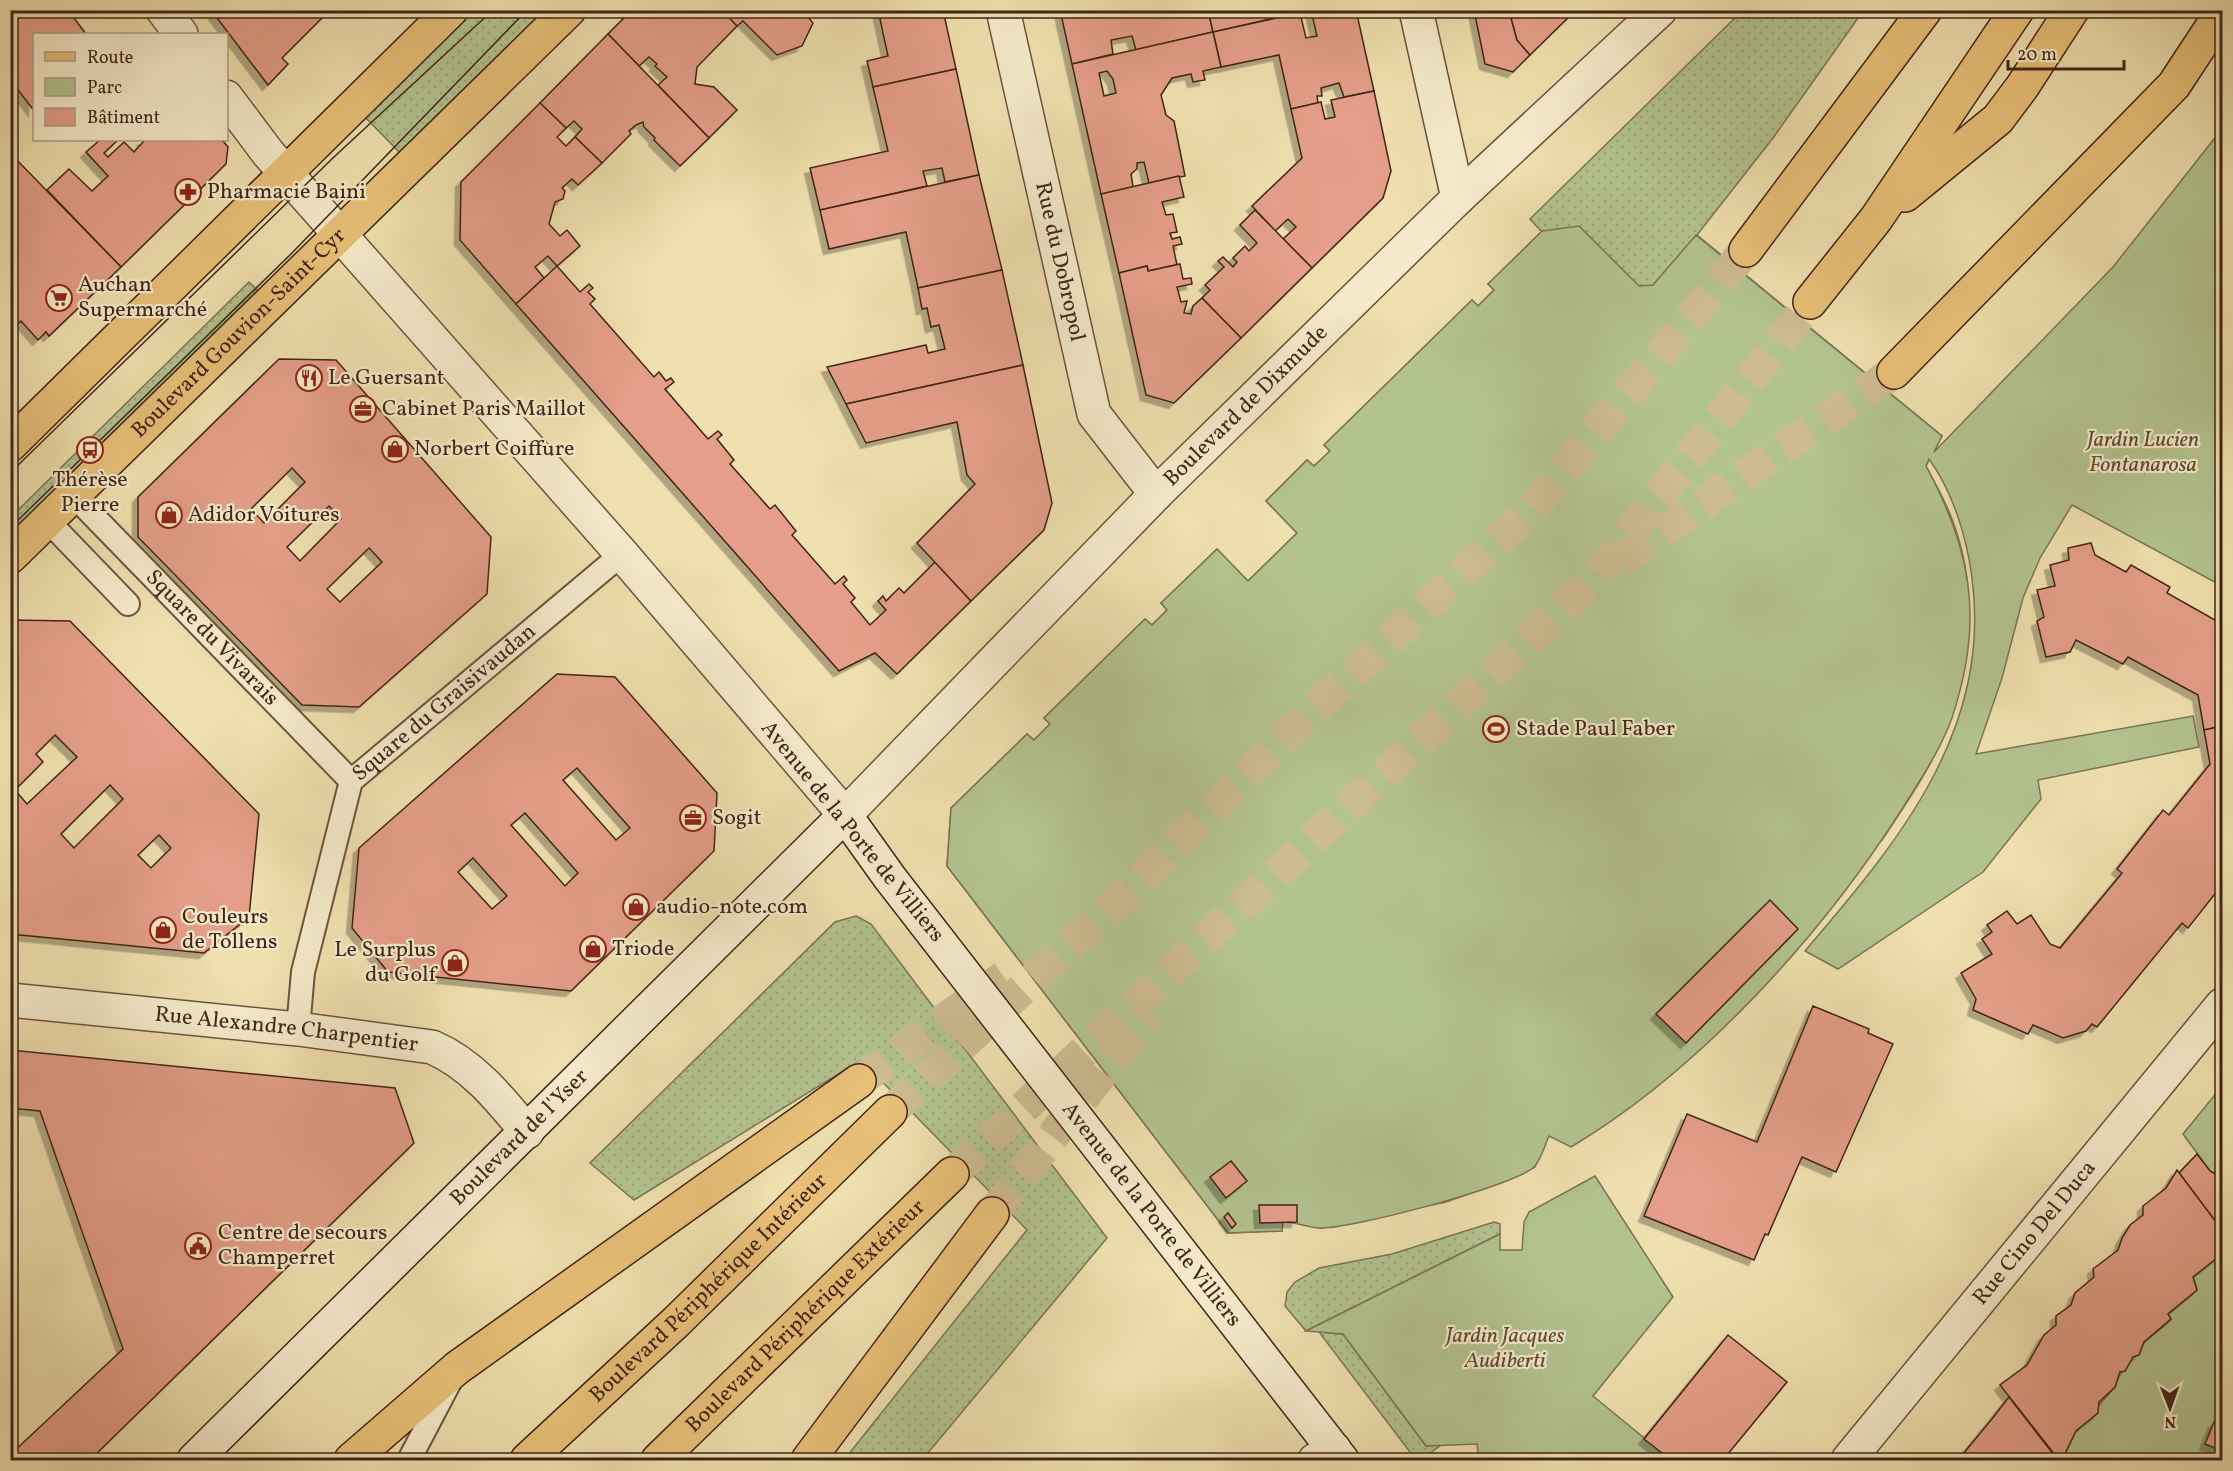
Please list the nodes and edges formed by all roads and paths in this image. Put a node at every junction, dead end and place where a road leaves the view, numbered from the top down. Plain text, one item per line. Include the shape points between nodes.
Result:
1 (163, 10) edge
2 (451, 10) edge
3 (569, 10) edge
4 (1003, 10) edge
5 (1416, 10) edge
6 (1660, 10) edge
7 (1925, 10) edge
8 (2017, 10) edge
9 (2072, 10) edge
10 (2223, 12) edge
11 (180, 33) edge
12 (228, 100) edge
13 (286, 173) junction
14 (1458, 198) junction
15 (1876, 219) junction
16 (340, 235) junction
17 (1746, 250) tunnel mouth
18 (1810, 302) tunnel mouth
19 (1894, 372) tunnel mouth
20 (10, 445) edge
21 (1156, 494) junction
22 (74, 496) junction
23 (48, 521) junction
24 (622, 554) junction
25 (10, 557) edge
26 (128, 604) dead end
27 (351, 781) junction
28 (844, 815) junction
29 (10, 1000) edge
30 (2223, 1005) edge
31 (298, 1029) junction
32 (859, 1081) tunnel mouth
33 (890, 1113) tunnel mouth
34 (527, 1132) junction
35 (952, 1174) tunnel mouth
36 (992, 1214) tunnel mouth
37 (457, 1368) junction
38 (1330, 1457) edge
39 (194, 1461) edge
40 (351, 1461) edge
41 (409, 1461) edge
42 (527, 1461) edge
43 (658, 1461) edge
44 (808, 1461) edge
45 (1848, 1461) edge

1 - 11 street
2 - 13 main road
3 - 16 main road, Boulevard Gouvion-Saint-Cyr
4 - 21 street, Rue du Dobropol via 1094,414
5 - 14 street
6 - 14 street, Boulevard de Dixmude
7 - 17 main road
8 - 15 main road
9 - 15 main road via 1998,119
10 - 19 main road via 2175,85
12 - 13 street, Avenue de la Porte de Villiers
13 - 16 street, Avenue de la Porte de Villiers
13 - 20 main road
14 - 21 street, Boulevard de Dixmude
15 - 18 main road
16 - 22 main road, Boulevard Gouvion-Saint-Cyr
16 - 24 street, Avenue de la Porte de Villiers
21 - 28 street, Boulevard de Dixmude
22 - 23 main road, Boulevard Gouvion-Saint-Cyr
22 - 27 lane, Square du Vivarais
23 - 25 main road, Boulevard Gouvion-Saint-Cyr
23 - 26 lane
24 - 27 lane, Square du Graisivaudan
24 - 28 street, Avenue de la Porte de Villiers
27 - 31 lane, Square du Graisivaudan via 303,972
28 - 34 street, Boulevard de l'Yser
28 - 38 street, Avenue de la Porte de Villiers
29 - 31 street, Rue Alexandre Charpentier
30 - 45 street, Rue Cino Del Duca
31 - 34 street, Rue Alexandre Charpentier via 445,1052 491,1088
32 - 37 main road
33 - 42 main road, Boulevard Périphérique Intérieur
34 - 39 street, Boulevard de l'Yser
35 - 43 main road, Boulevard Périphérique Extérieur
36 - 44 main road
37 - 40 main road
37 - 41 lane

